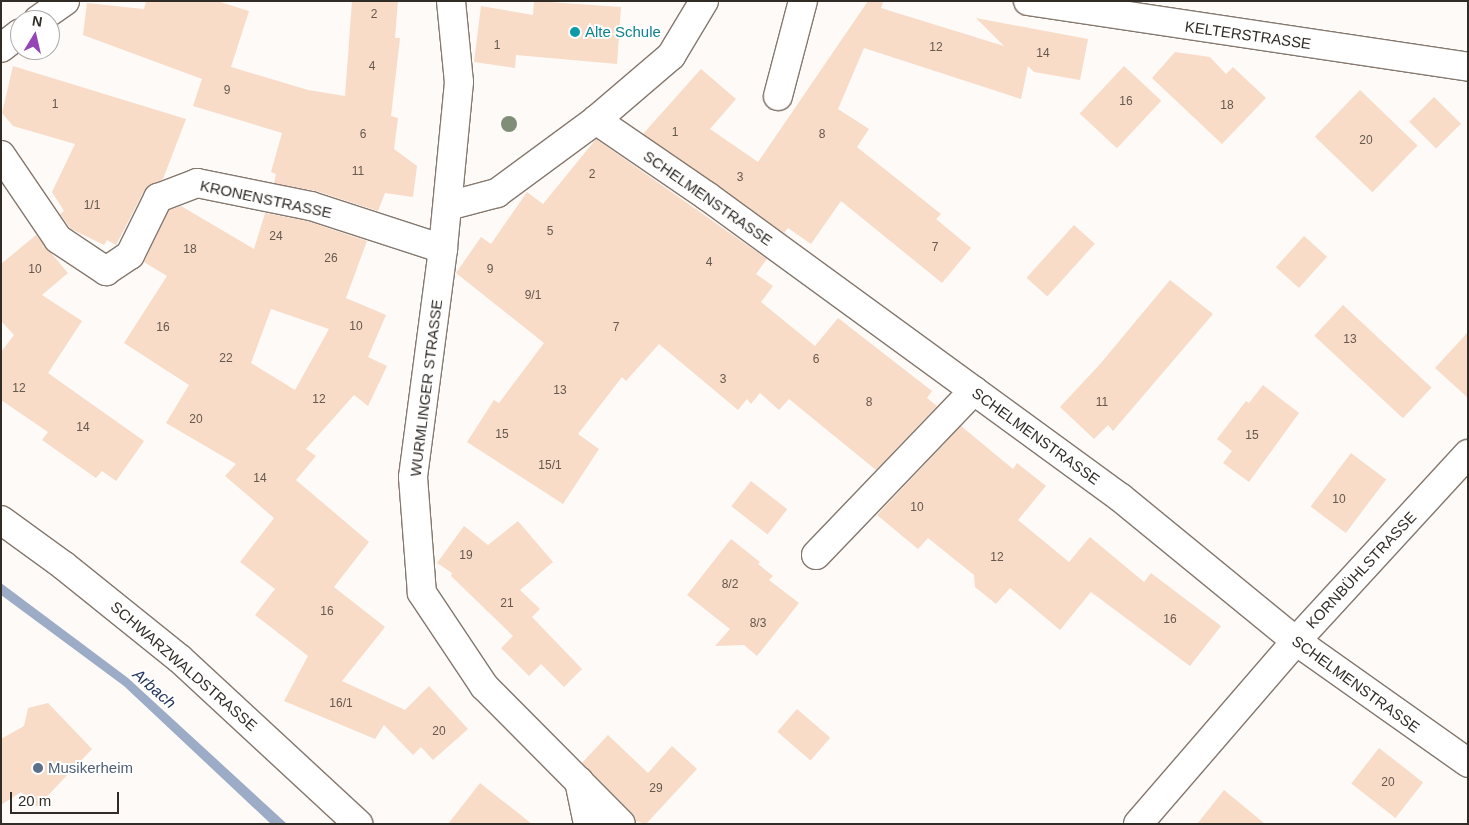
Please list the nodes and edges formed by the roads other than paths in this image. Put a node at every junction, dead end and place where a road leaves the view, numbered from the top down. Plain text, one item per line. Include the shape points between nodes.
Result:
1 (65, 1) edge
2 (451, 1) edge
3 (704, 1) edge
4 (803, 1) edge
5 (1028, 1) edge
6 (52, 10) edge
7 (1468, 67) edge
8 (778, 96) dead end
9 (596, 120) junction
10 (1, 155) edge
11 (448, 206) junction
12 (443, 249) junction
13 (974, 390) junction
14 (1468, 454) edge
15 (1, 520) edge
16 (816, 555) dead end
17 (1296, 641) junction
18 (1468, 763) edge
19 (579, 782) junction
20 (358, 824) edge
21 (588, 824) edge
22 (621, 824) edge
23 (1138, 824) edge

1 - 6 street
2 - 11 street, WURMLINGER STRASSE via 459,82
3 - 9 street via 671,56
4 - 8 street
5 - 7 street, KELTERSTRASSE
9 - 11 street via 497,193
9 - 13 street, SCHELMENSTRASSE
10 - 12 street, KRONENSTRASSE via 58,239 106,271 130,255 158,198 197,183 311,206
11 - 12 street, WURMLINGER STRASSE
12 - 19 street, WURMLINGER STRASSE via 414,477 422,593 484,686
13 - 16 street
13 - 17 street, SCHELMENSTRASSE via 1121,498
14 - 17 street, KORNBÜHLSTRASSE
15 - 20 street, SCHWARZWALDSTRASSE via 180,659
17 - 18 street, SCHELMENSTRASSE
17 - 23 street, KORNBÜHLSTRASSE
19 - 21 street
19 - 22 street, WURMLINGER STRASSE

